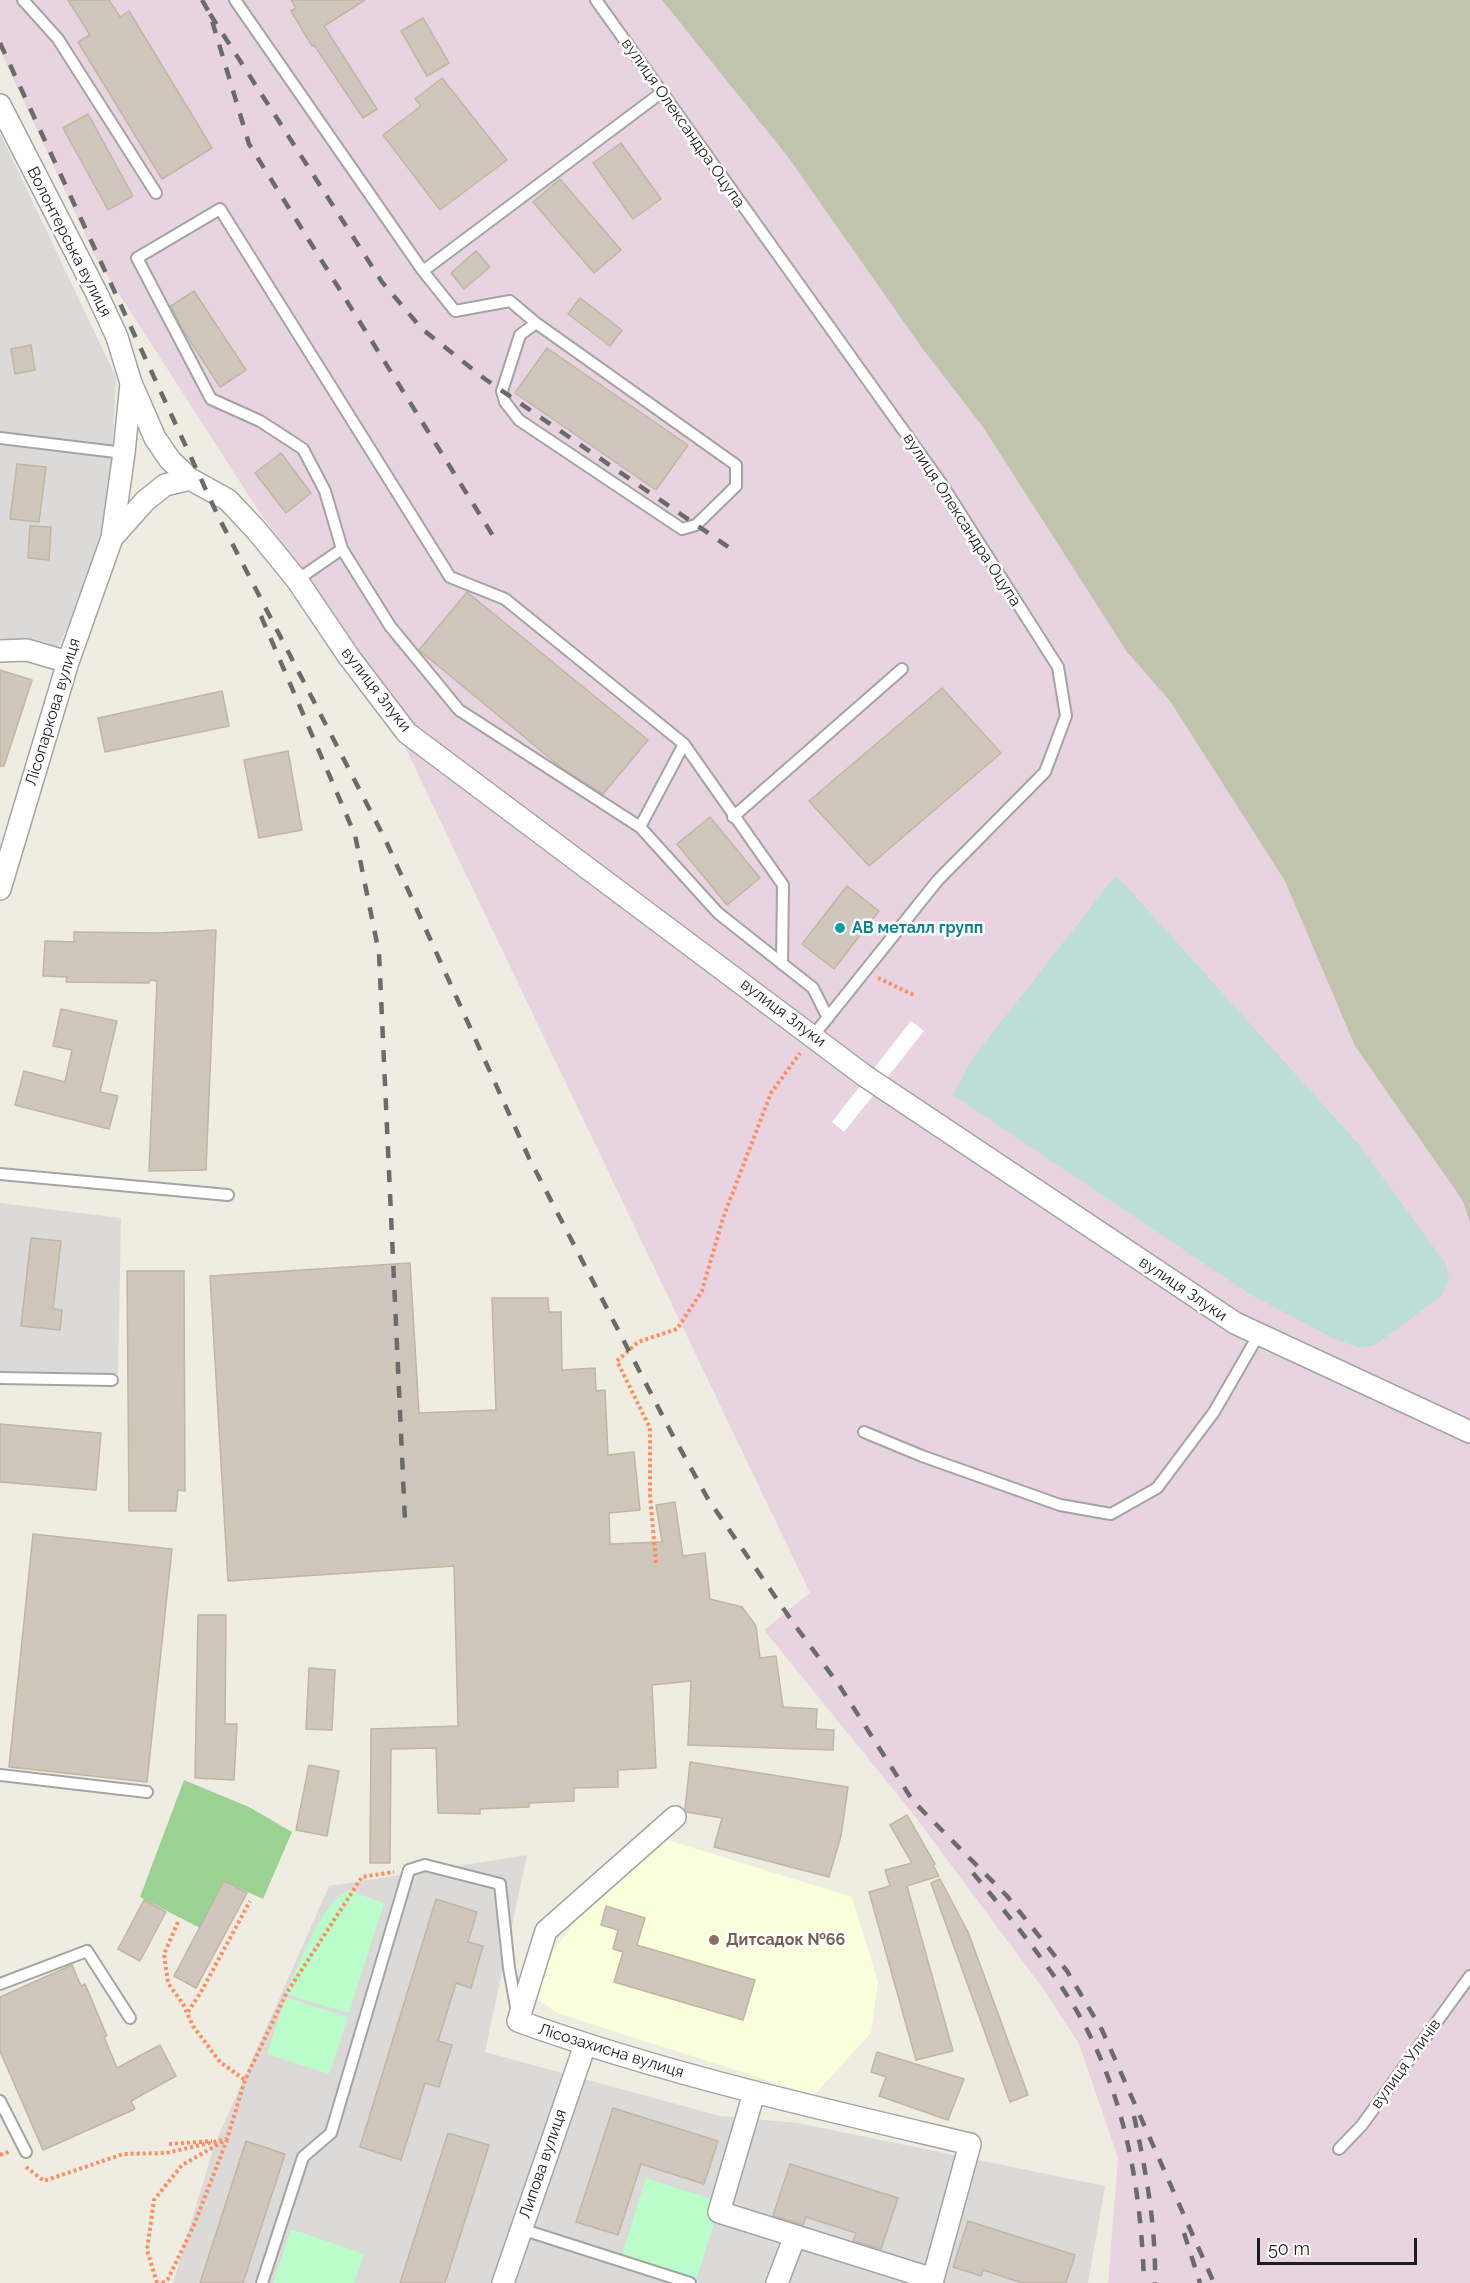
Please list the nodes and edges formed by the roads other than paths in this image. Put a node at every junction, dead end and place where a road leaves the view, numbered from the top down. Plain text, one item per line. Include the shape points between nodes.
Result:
1 (23, 0) edge
2 (235, 0) edge
3 (596, 0) edge
4 (661, 93) junction
5 (0, 105) edge
6 (6, 132) edge
7 (156, 193) dead end
8 (423, 271) junction
9 (536, 323) junction
10 (130, 383) junction
11 (0, 438) edge
12 (154, 438) joint
13 (124, 453) junction
14 (190, 479) junction
15 (112, 538) junction
16 (342, 549) junction
17 (297, 580) junction
18 (0, 651) edge
19 (68, 662) junction
20 (902, 669) dead end
21 (684, 744) junction
22 (733, 817) junction
23 (639, 827) junction
24 (5, 854) edge
25 (0, 889) edge
26 (782, 964) junction
27 (828, 1017) junction
28 (813, 1036) junction
29 (0, 1174) edge
30 (228, 1195) dead end
31 (1259, 1334) junction
32 (0, 1378) edge
33 (112, 1380) dead end
34 (864, 1432) dead end
35 (1470, 1432) edge
36 (0, 1776) edge
37 (147, 1792) dead end
38 (675, 1817) dead end
39 (1470, 1976) edge
40 (0, 1984) edge
41 (130, 2018) dead end
42 (518, 2021) junction
43 (585, 2045) junction
44 (754, 2093) junction
45 (0, 2101) edge
46 (1338, 2149) dead end
47 (21, 2154) road end
48 (521, 2229) junction
49 (795, 2236) junction
50 (939, 2281) edge
51 (262, 2283) edge
52 (503, 2283) edge
53 (690, 2283) edge
54 (777, 2283) edge

1 - 7 lane via 58,39
2 - 8 lane
3 - 4 lane, вулиця Олександра Оцупа
4 - 8 lane
4 - 27 lane, вулиця Олександра Оцупа via 941,483 1058,667 1066,716 1045,772 938,880
5 - 6 street, Волонтерська вулиця
6 - 10 street, Волонтерська вулиця via 97,294 117,337
8 - 9 lane via 455,311 510,301
9 - 9 lane via 736,465 736,486 696,525 682,529 519,420 502,391 520,335
10 - 12 street, Волонтерська вулиця
10 - 13 street, Волонтерська вулиця
11 - 13 lane
12 - 14 street, вулиця Злуки
13 - 15 street, Лісопаркова вулиця
14 - 15 street, Лісопаркова вулиця via 165,485
14 - 17 street, вулиця Злуки via 228,500
15 - 19 street, Лісопаркова вулиця
16 - 17 lane
16 - 21 lane via 325,491 303,448 260,421 211,399 137,258 220,209 450,577 505,599
16 - 23 lane via 390,626 459,710
17 - 28 street, вулиця Злуки via 407,733
18 - 19 street via 27,650
19 - 24 street, Лісопаркова вулиця
20 - 22 lane
21 - 22 lane
21 - 23 lane
22 - 26 lane via 783,885
23 - 26 lane via 718,913
24 - 25 street, Лісопаркова вулиця
26 - 27 lane via 813,988
27 - 28 lane, вулиця Олександра Оцупа
28 - 31 street, вулиця Злуки via 884,1089 1235,1323
29 - 30 lane
31 - 34 lane via 1214,1412 1157,1488 1111,1514 1060,1505
31 - 35 street, вулиця Злуки
32 - 33 lane
36 - 37 lane
38 - 42 street, Лісозахисна вулиця via 546,1931
39 - 46 lane, вулиця Уличів via 1362,2125
40 - 41 lane via 87,1951
42 - 43 street, Лісозахисна вулиця
42 - 51 lane via 500,1884 425,1865 409,1870 331,2133 303,2157
43 - 44 street, Лісозахисна вулиця
43 - 48 street, Липова вулиця
44 - 49 street, Лісозахисна вулиця via 719,2212
44 - 50 street, Лісозахисна вулиця via 970,2144
45 - 47 lane
48 - 52 street, Липова вулиця
48 - 53 lane
49 - 50 street, Лісозахисна вулиця
49 - 54 street

